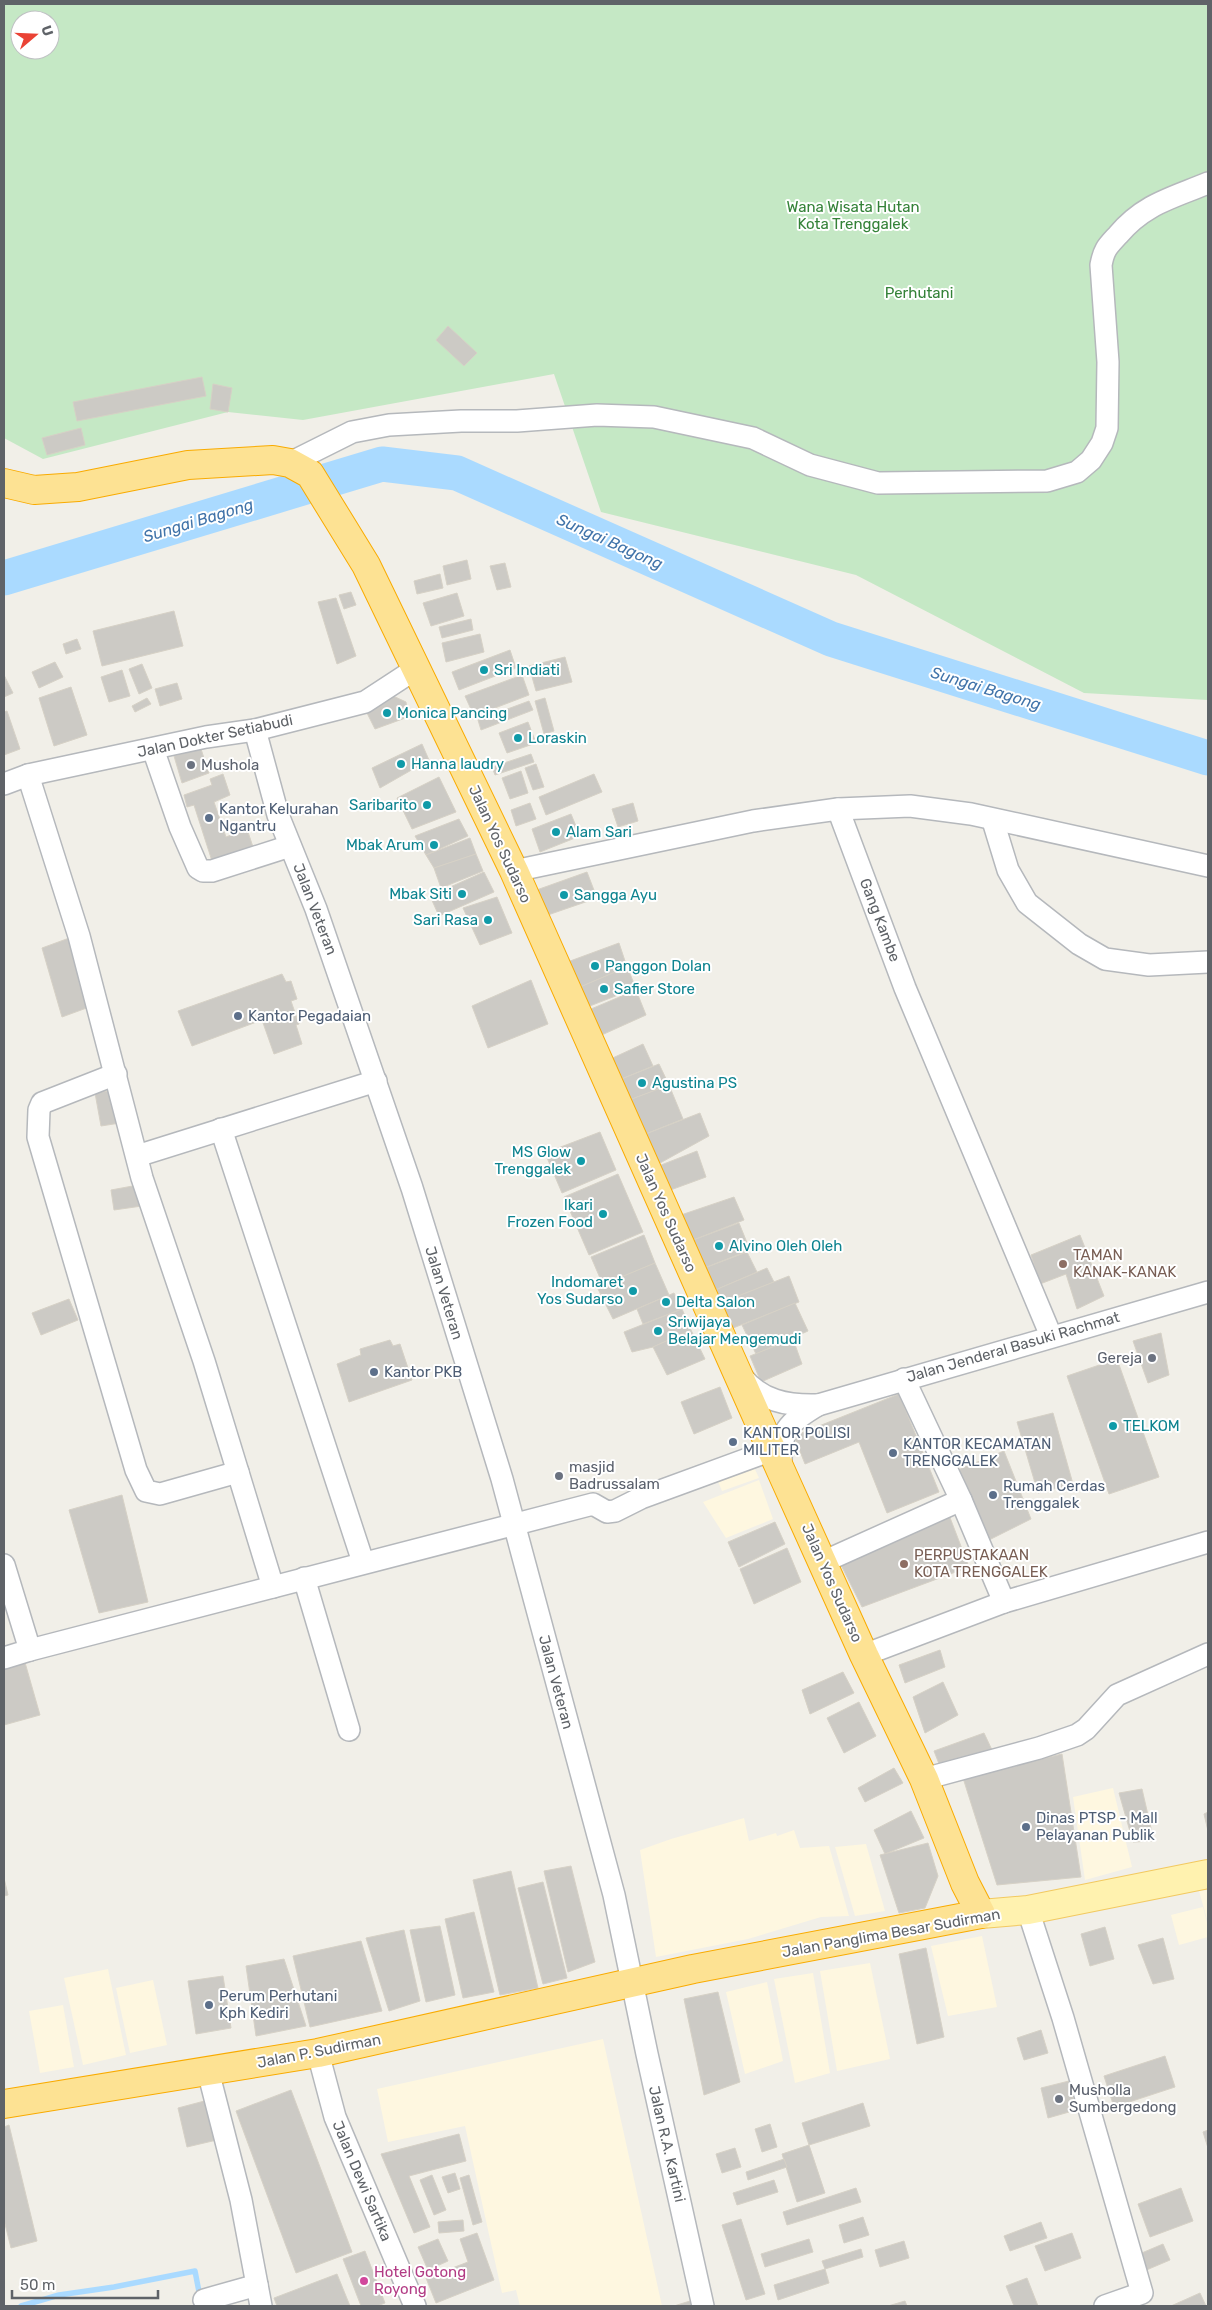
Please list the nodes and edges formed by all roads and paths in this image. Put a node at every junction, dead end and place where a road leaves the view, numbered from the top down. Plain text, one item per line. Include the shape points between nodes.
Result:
1 (1208, 183) edge
2 (300, 468) junction
3 (4, 483) edge
4 (417, 668) junction
5 (255, 730) junction
6 (153, 749) junction
7 (28, 775) junction
8 (4, 784) edge
9 (838, 809) junction
10 (993, 821) junction
11 (290, 846) junction
12 (1208, 866) edge
13 (514, 870) junction
14 (1208, 962) edge
15 (116, 1074) junction
16 (376, 1081) junction
17 (221, 1129) junction
18 (137, 1156) junction
19 (1207, 1297) edge
20 (1051, 1336) junction
21 (737, 1372) junction
22 (904, 1379) junction
23 (818, 1405) junction
24 (777, 1461) junction
25 (238, 1472) junction
26 (961, 1500) junction
27 (513, 1524) junction
28 (1208, 1542) edge
29 (364, 1562) junction
30 (824, 1562) junction
31 (4, 1565) edge
32 (304, 1578) junction
33 (273, 1588) junction
34 (1004, 1602) junction
35 (30, 1650) junction
36 (1208, 1654) edge
37 (864, 1655) junction
38 (4, 1658) edge
39 (349, 1730) dead end
40 (924, 1780) junction
41 (960, 1865) junction
42 (1208, 1874) edge
43 (1028, 1910) junction
44 (980, 1914) junction
45 (943, 1922) junction
46 (632, 1982) junction
47 (318, 2053) junction
48 (208, 2071) junction
49 (4, 2104) edge
50 (256, 2286) junction
51 (204, 2300) dead end
52 (1144, 2300) edge
53 (408, 2304) edge
54 (261, 2306) edge
55 (703, 2306) edge
56 (1104, 2306) edge

1 - 2 street via 1148,207 1126,224 1104,250 1101,265 1108,362 1107,428 1097,451 1077,472 1047,481 878,483 810,465 753,438 654,417 597,415 389,425 352,432
2 - 3 highway via 273,460 188,466 78,487 34,490
2 - 4 highway, Jalan Yos Sudarso via 366,565
4 - 5 street, Jalan Dokter Setiabudi via 365,702
4 - 13 highway, Jalan Yos Sudarso
5 - 6 street, Jalan Dokter Setiabudi
5 - 11 street, Jalan Veteran via 278,815
6 - 7 street, Jalan Dokter Setiabudi
6 - 11 street via 198,868 212,871
7 - 8 street, Jalan Dokter Setiabudi
7 - 15 street via 79,936
9 - 10 street via 910,806 971,814
9 - 13 street via 753,821
9 - 20 street, Gang Kambe via 906,988
10 - 12 street
10 - 14 street via 1008,870 1027,903 1079,944 1105,960 1149,965
11 - 16 street, Jalan Veteran via 316,908
13 - 21 highway, Jalan Yos Sudarso
15 - 18 street
15 - 25 street via 42,1103 38,1110 38,1137 136,1470 146,1491 160,1494
16 - 17 street
16 - 27 street, Jalan Veteran via 496,1460
17 - 18 street
17 - 29 street
18 - 25 street
19 - 20 street, Jalan Jenderal Basuki Rachmat
20 - 22 street, Jalan Jenderal Basuki Rachmat
21 - 23 street via 752,1389 772,1400 796,1406
21 - 24 highway, Jalan Yos Sudarso
22 - 23 street, Jalan Jenderal Basuki Rachmat
22 - 26 street
23 - 24 street via 795,1419 785,1430
24 - 27 street via 640,1498 615,1511 607,1512 593,1504
24 - 30 highway, Jalan Yos Sudarso
25 - 33 street
26 - 30 street
26 - 34 street
27 - 29 street
27 - 46 street, Jalan Veteran via 614,1895
28 - 34 street
29 - 32 street
30 - 37 highway, Jalan Yos Sudarso
31 - 35 street
32 - 33 street
32 - 39 street
33 - 35 street
34 - 37 street
35 - 38 street
36 - 40 street via 1117,1695 1077,1735
37 - 40 highway, Jalan Yos Sudarso
40 - 41 highway, Jalan Yos Sudarso
41 - 44 highway, Jalan Yos Sudarso
41 - 45 highway via 959,1898 954,1912
42 - 43 main road, Jalan Panglima Besar Sudirman
43 - 44 main road, Jalan Panglima Besar Sudirman
43 - 52 street via 1063,2018
44 - 45 highway, Jalan Panglima Besar Sudirman
45 - 46 highway, Jalan Panglima Besar Sudirman
46 - 47 highway, Jalan P. Sudirman
46 - 55 street, Jalan R.A. Kartini
47 - 48 highway, Jalan P. Sudirman
47 - 53 street, Jalan Dewi Sartika via 334,2117
48 - 49 highway, Jalan P. Sudirman
48 - 50 street via 241,2200
50 - 51 street
50 - 54 street
52 - 56 street

